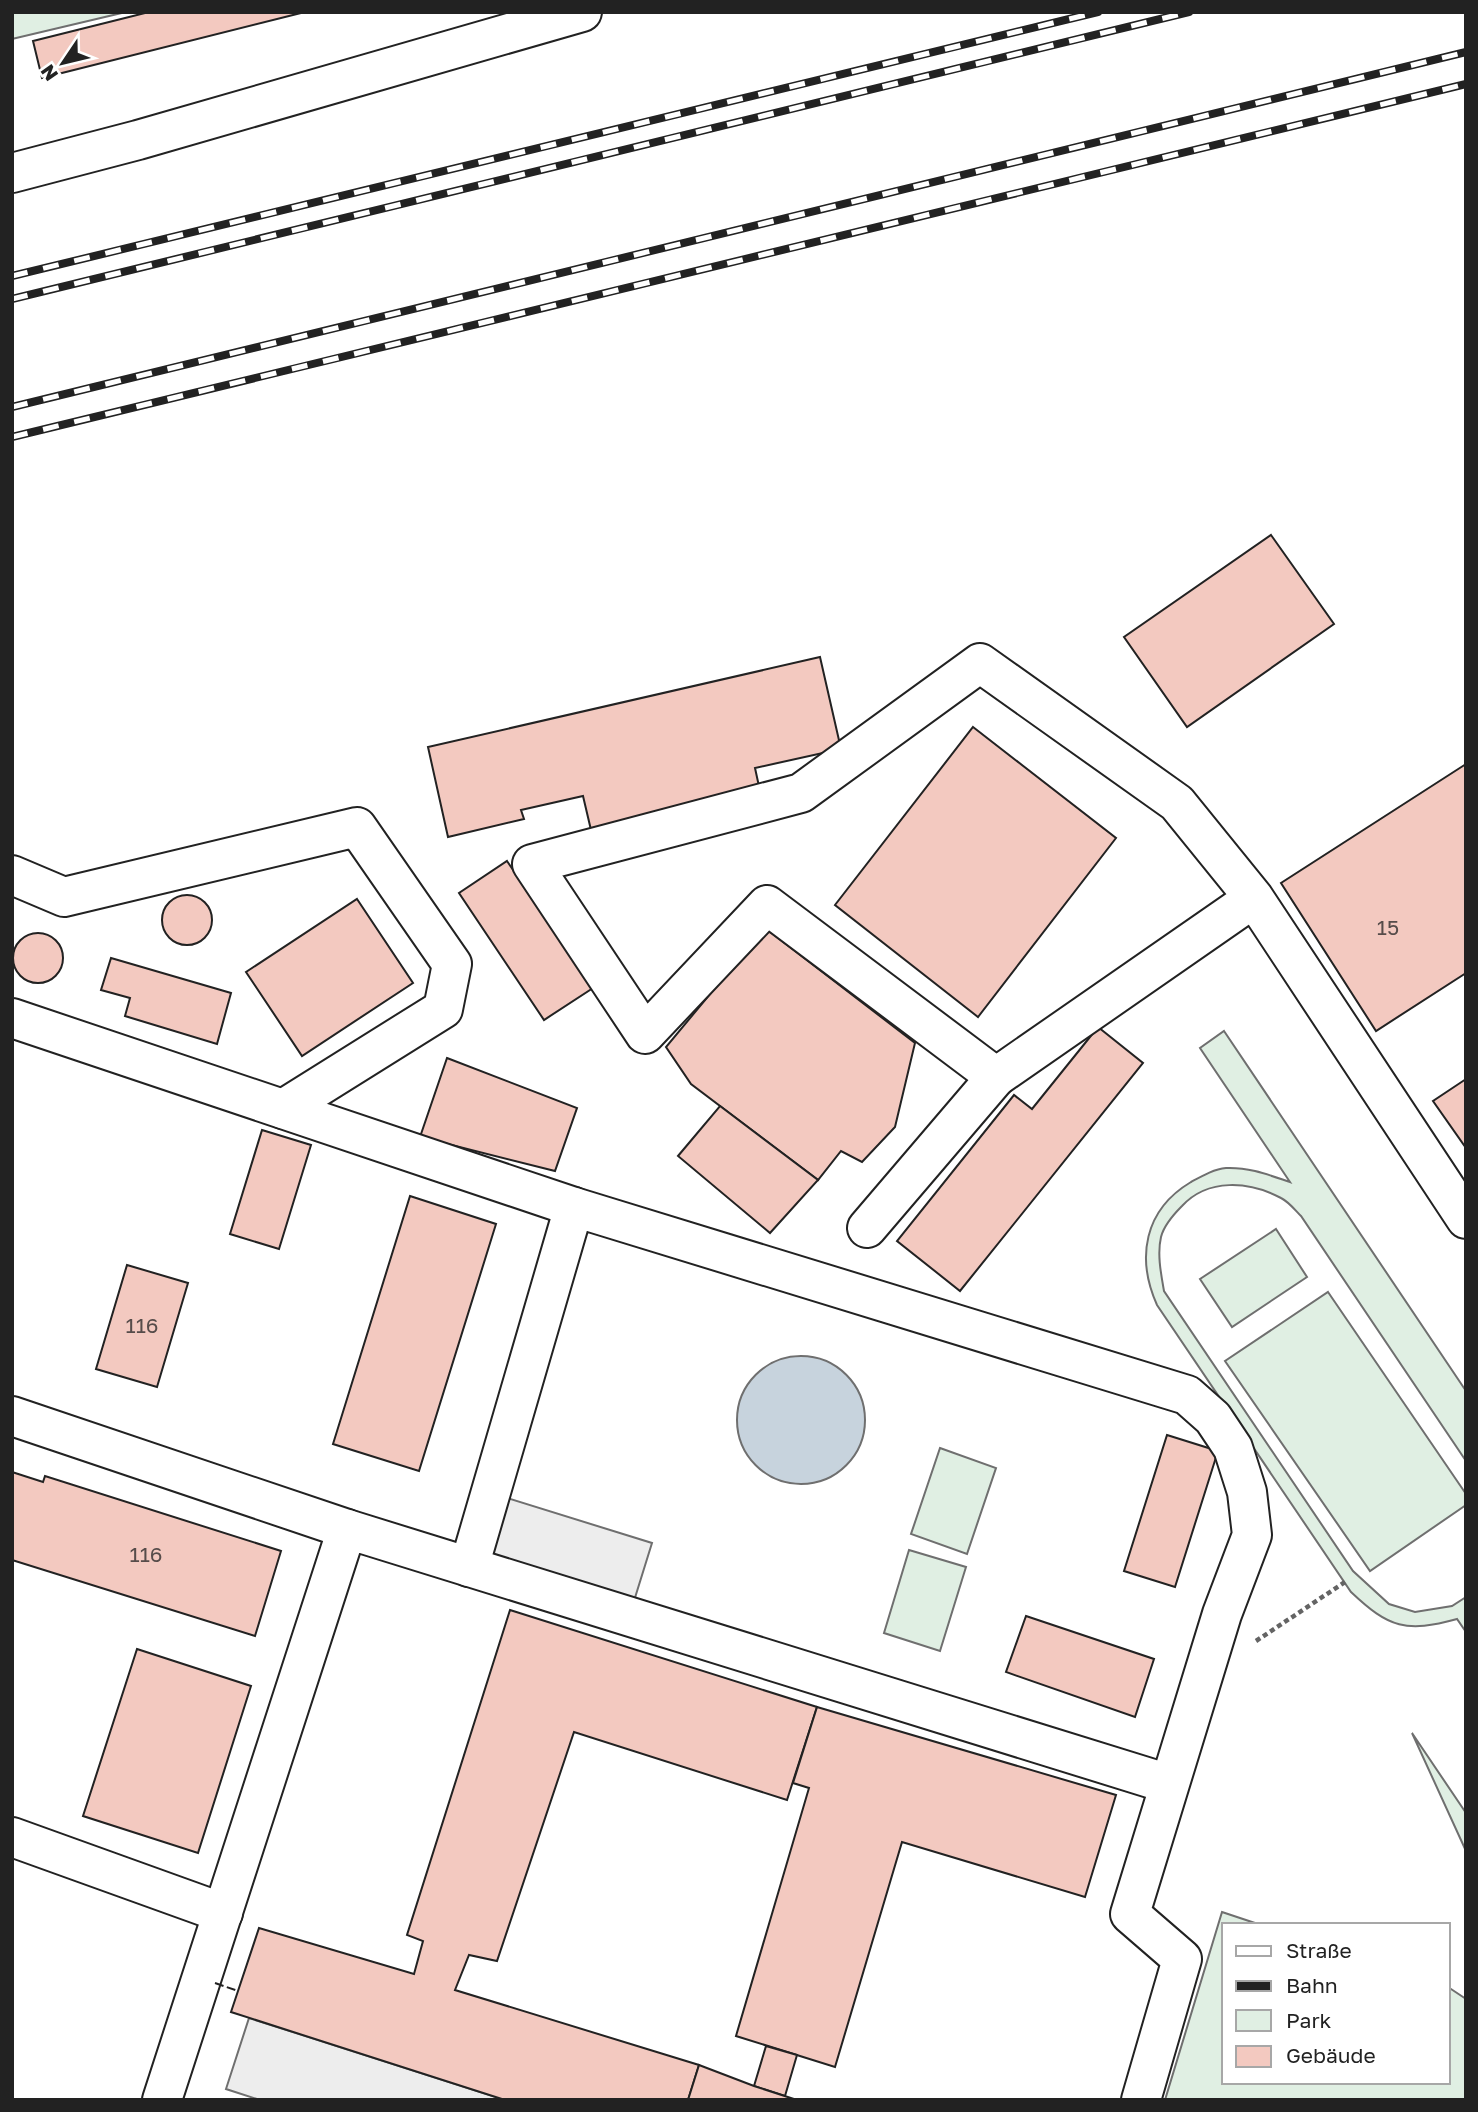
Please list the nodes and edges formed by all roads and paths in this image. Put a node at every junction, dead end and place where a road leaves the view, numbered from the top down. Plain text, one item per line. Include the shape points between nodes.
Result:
1 (582, 12) edge
2 (12, 173) edge
3 (12, 875) edge
4 (1254, 898) junction
5 (12, 1018) edge
6 (996, 1077) junction
7 (283, 1109) junction
8 (574, 1207) junction
9 (1466, 1219) edge
10 (867, 1228) dead end
11 (12, 1416) edge
12 (347, 1529) junction
13 (469, 1567) junction
14 (1345, 1582) dead end
15 (1254, 1642) dead end
16 (1170, 1784) junction
17 (12, 1837) edge
18 (223, 1913) junction
19 (162, 2100) edge
20 (1141, 2100) edge

1 - 2 lane
3 - 7 lane via 64,897 357,827 452,964 443,1009
4 - 6 lane
4 - 6 lane via 1177,803 980,663 801,793 532,864 645,1034 767,905
4 - 9 lane
5 - 7 lane
6 - 10 lane
7 - 8 lane
8 - 13 lane
8 - 16 lane via 1187,1395 1213,1418 1233,1448 1247,1492 1252,1535 1222,1614
11 - 12 lane
12 - 13 lane
12 - 18 lane
13 - 16 lane
14 - 15 path
16 - 20 lane via 1130,1914 1182,1959
17 - 18 lane
18 - 19 lane

